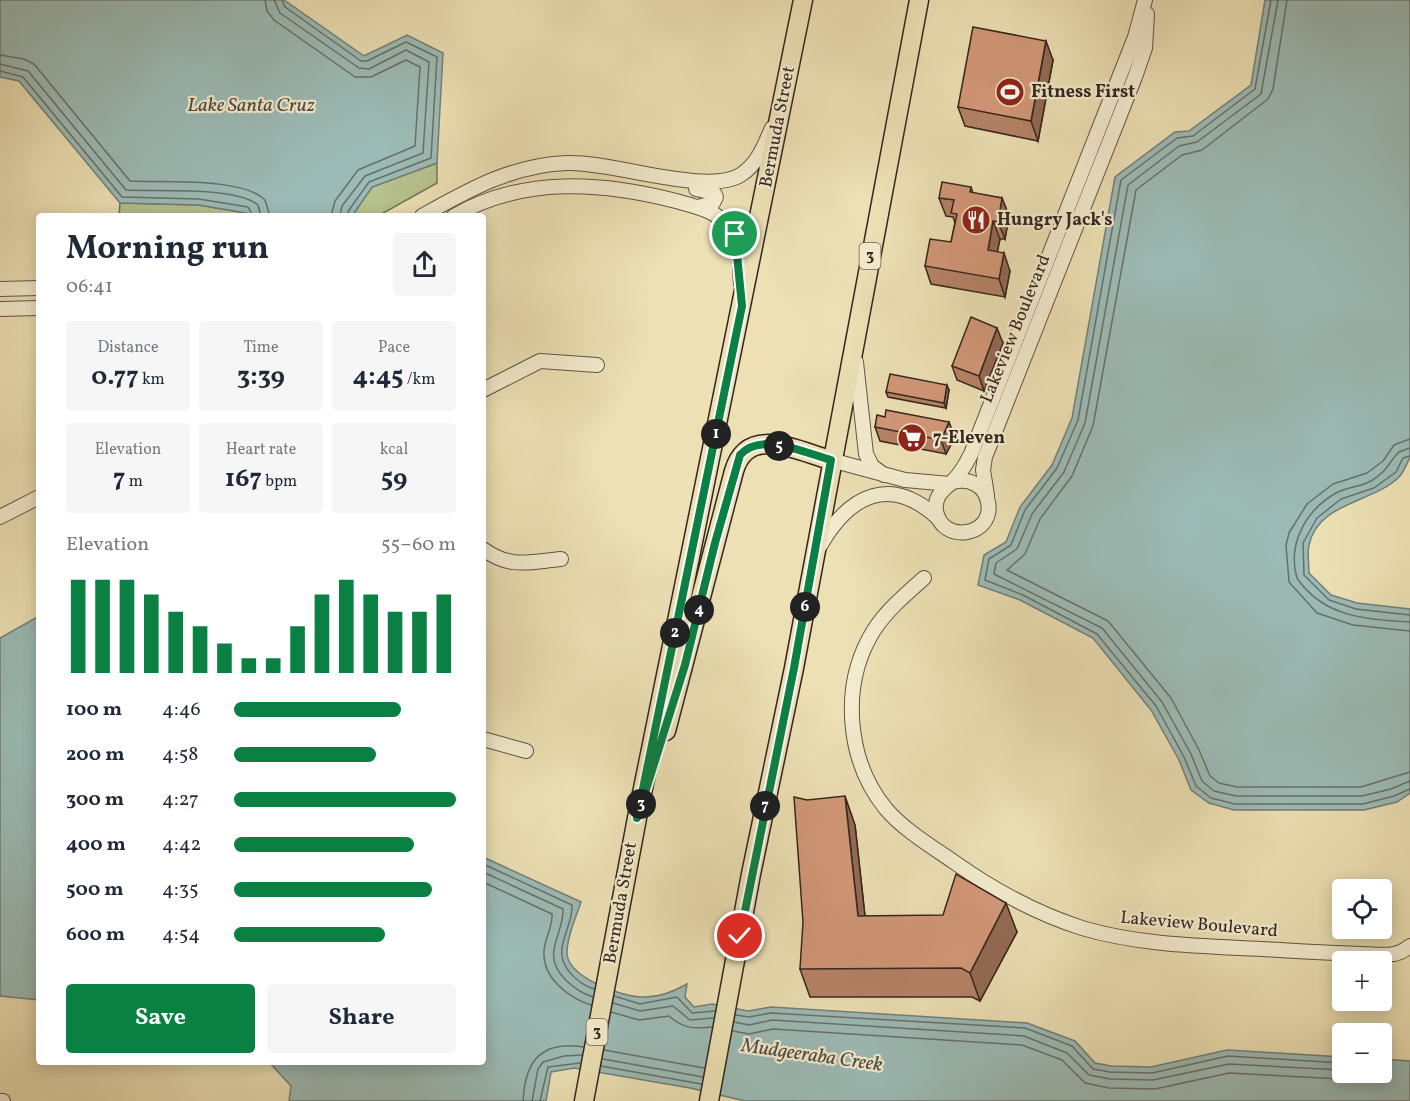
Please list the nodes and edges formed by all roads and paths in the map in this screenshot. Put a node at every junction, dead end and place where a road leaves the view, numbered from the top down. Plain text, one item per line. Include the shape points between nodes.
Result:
1 (803, 0) edge
2 (919, 0) edge
3 (1146, 0) edge
4 (1112, 93) junction
5 (1127, 98) junction
6 (780, 110) junction
7 (543, 165) junction
8 (1083, 169) junction
9 (634, 170) junction
10 (1096, 175) junction
11 (545, 186) junction
12 (698, 207) junction
13 (428, 213) edge
14 (461, 213) edge
15 (36, 288) edge
16 (0, 289) edge
17 (742, 306) junction
18 (36, 308) edge
19 (0, 309) edge
20 (1023, 320) junction
21 (1037, 326) junction
22 (854, 339) junction
23 (597, 365) dead end
24 (486, 388) edge
25 (987, 414) junction
26 (995, 432) junction
27 (831, 460) junction
28 (884, 475) junction
29 (951, 483) junction
30 (36, 499) edge
31 (988, 503) junction
32 (0, 517) edge
33 (938, 518) junction
34 (486, 551) edge
35 (561, 559) dead end
36 (813, 559) junction
37 (924, 578) dead end
38 (486, 740) edge
39 (526, 751) dead end
40 (637, 818) junction
41 (1410, 946) edge
42 (586, 1094) edge
43 (709, 1101) edge

1 - 6 main road, Bermuda Street / 3
2 - 22 main road, 3
3 - 4 street, Lakeview Boulevard
3 - 5 street, Lakeview Boulevard via 1144,48
4 - 5 street
4 - 8 street, Lakeview Boulevard
5 - 10 street, Lakeview Boulevard
6 - 9 street via 757,159 731,180 705,182
6 - 17 main road, Bermuda Street / 3
7 - 9 street via 583,164
7 - 11 street
7 - 13 street via 495,177
8 - 10 street
8 - 20 street, Lakeview Boulevard
9 - 12 street via 658,181 715,194 713,203
10 - 21 street, Lakeview Boulevard
11 - 12 street via 616,189
11 - 14 street via 503,195
12 - 17 street via 719,217 735,234
15 - 16 street
17 - 40 main road, Bermuda Street / 3
18 - 19 street
20 - 21 street
20 - 25 street, Lakeview Boulevard
21 - 26 street, Lakeview Boulevard
22 - 27 main road, 3
22 - 28 street via 866,454 871,465
23 - 24 street via 540,361
25 - 26 street
25 - 29 street, Lakeview Boulevard via 969,459
26 - 31 street, Lakeview Boulevard via 983,467
27 - 28 street
27 - 36 main road, 3
27 - 40 main road via 763,443 740,455 685,665
28 - 29 street
29 - 31 street via 964,480 977,485
29 - 33 street via 937,498
30 - 32 street
31 - 33 street via 985,521 968,533 952,531
33 - 36 street via 908,498 868,496 840,516
34 - 35 street via 498,560 515,563
36 - 43 main road, 3
37 - 41 street, Lakeview Boulevard via 885,614 873,631 857,669 852,713 855,750 862,769 887,810 914,833 1021,905 1110,935 1139,941 1393,955
38 - 39 street
40 - 42 main road, Bermuda Street / 3

